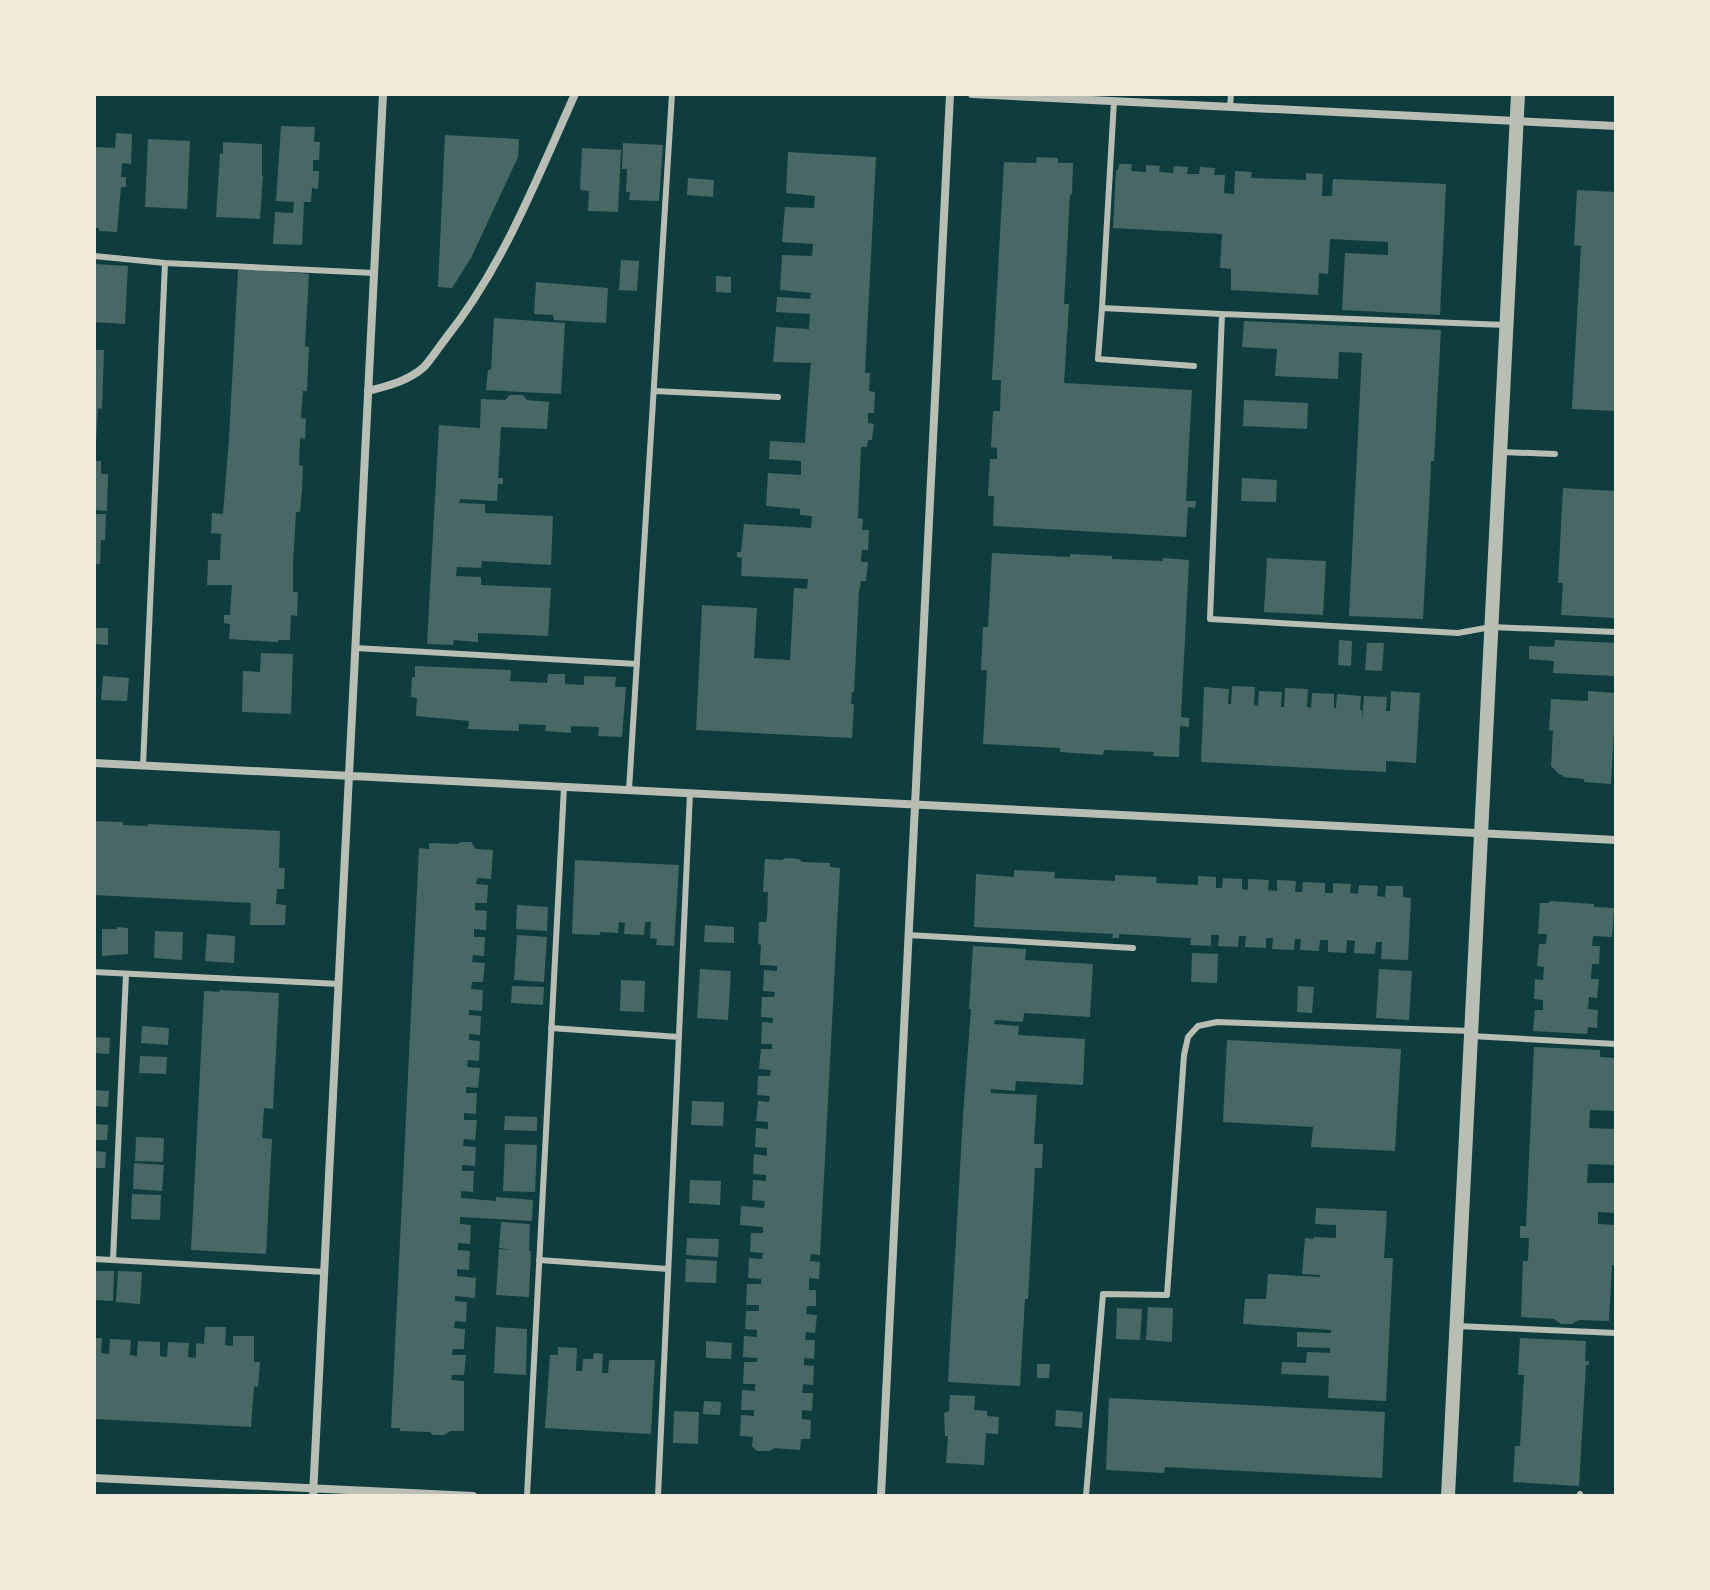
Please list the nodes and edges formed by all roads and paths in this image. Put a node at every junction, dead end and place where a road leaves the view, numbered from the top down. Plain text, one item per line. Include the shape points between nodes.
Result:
1 (383, 94) edge
2 (575, 94) edge
3 (672, 94) edge
4 (950, 94) edge
5 (972, 94) edge
6 (1231, 94) edge
7 (1518, 94) edge
8 (1114, 101) junction
9 (1230, 107) junction
10 (1516, 121) junction
11 (1616, 126) edge
12 (94, 256) edge
13 (165, 263) junction
14 (374, 273) junction
15 (1102, 308) junction
16 (1222, 314) junction
17 (1506, 325) junction
18 (1194, 366) dead end
19 (368, 391) junction
20 (654, 391) junction
21 (778, 397) dead end
22 (1500, 452) junction
23 (1555, 454) dead end
24 (1491, 627) junction
25 (1616, 632) edge
26 (355, 648) junction
27 (637, 664) junction
28 (94, 763) edge
29 (143, 766) junction
30 (349, 776) junction
31 (564, 787) junction
32 (629, 790) junction
33 (690, 793) junction
34 (915, 804) junction
35 (1481, 833) junction
36 (1616, 840) edge
37 (908, 935) junction
38 (1133, 948) dead end
39 (94, 972) edge
40 (126, 974) junction
41 (339, 984) junction
42 (551, 1028) junction
43 (1471, 1034) junction
44 (679, 1037) junction
45 (1616, 1044) edge
46 (94, 1259) edge
47 (113, 1260) junction
48 (539, 1260) junction
49 (668, 1269) junction
50 (325, 1272) junction
51 (1456, 1326) junction
52 (1616, 1333) edge
53 (94, 1478) edge
54 (314, 1492) edge
55 (473, 1496) edge
56 (527, 1496) edge
57 (658, 1496) edge
58 (881, 1496) edge
59 (1086, 1496) edge
60 (1448, 1496) edge

1 - 14 street
2 - 19 street via 518,220 462,318 423,367 400,383
3 - 20 lane
4 - 34 street
5 - 8 street
6 - 9 lane
7 - 10 street
8 - 9 street
8 - 15 lane
9 - 10 street
10 - 11 street
10 - 17 street
12 - 13 lane
13 - 14 lane
13 - 29 lane
14 - 19 street
15 - 16 lane
15 - 18 lane via 1098,359
16 - 17 lane
16 - 24 lane via 1210,619 1458,633
17 - 22 street
19 - 26 street
20 - 21 lane
20 - 27 lane
22 - 23 lane
22 - 24 street
24 - 25 lane
24 - 35 street
26 - 27 lane
26 - 30 street
27 - 32 lane
28 - 29 street
29 - 30 street
30 - 31 street
30 - 41 street
31 - 32 street
31 - 42 lane
32 - 33 street
33 - 34 street
33 - 44 lane
34 - 35 street
34 - 37 street
35 - 36 street
35 - 43 street
37 - 38 lane
37 - 58 street
39 - 40 lane
40 - 41 lane
40 - 47 lane
41 - 50 street
42 - 44 lane
42 - 48 lane
43 - 45 lane
43 - 51 street
43 - 59 lane via 1217,1022 1198,1026 1188,1037 1167,1295 1103,1294
44 - 49 lane
46 - 47 lane
47 - 50 lane
48 - 49 lane
48 - 56 lane
49 - 57 lane
50 - 54 street
51 - 52 lane
51 - 60 street
53 - 54 street
54 - 55 street

